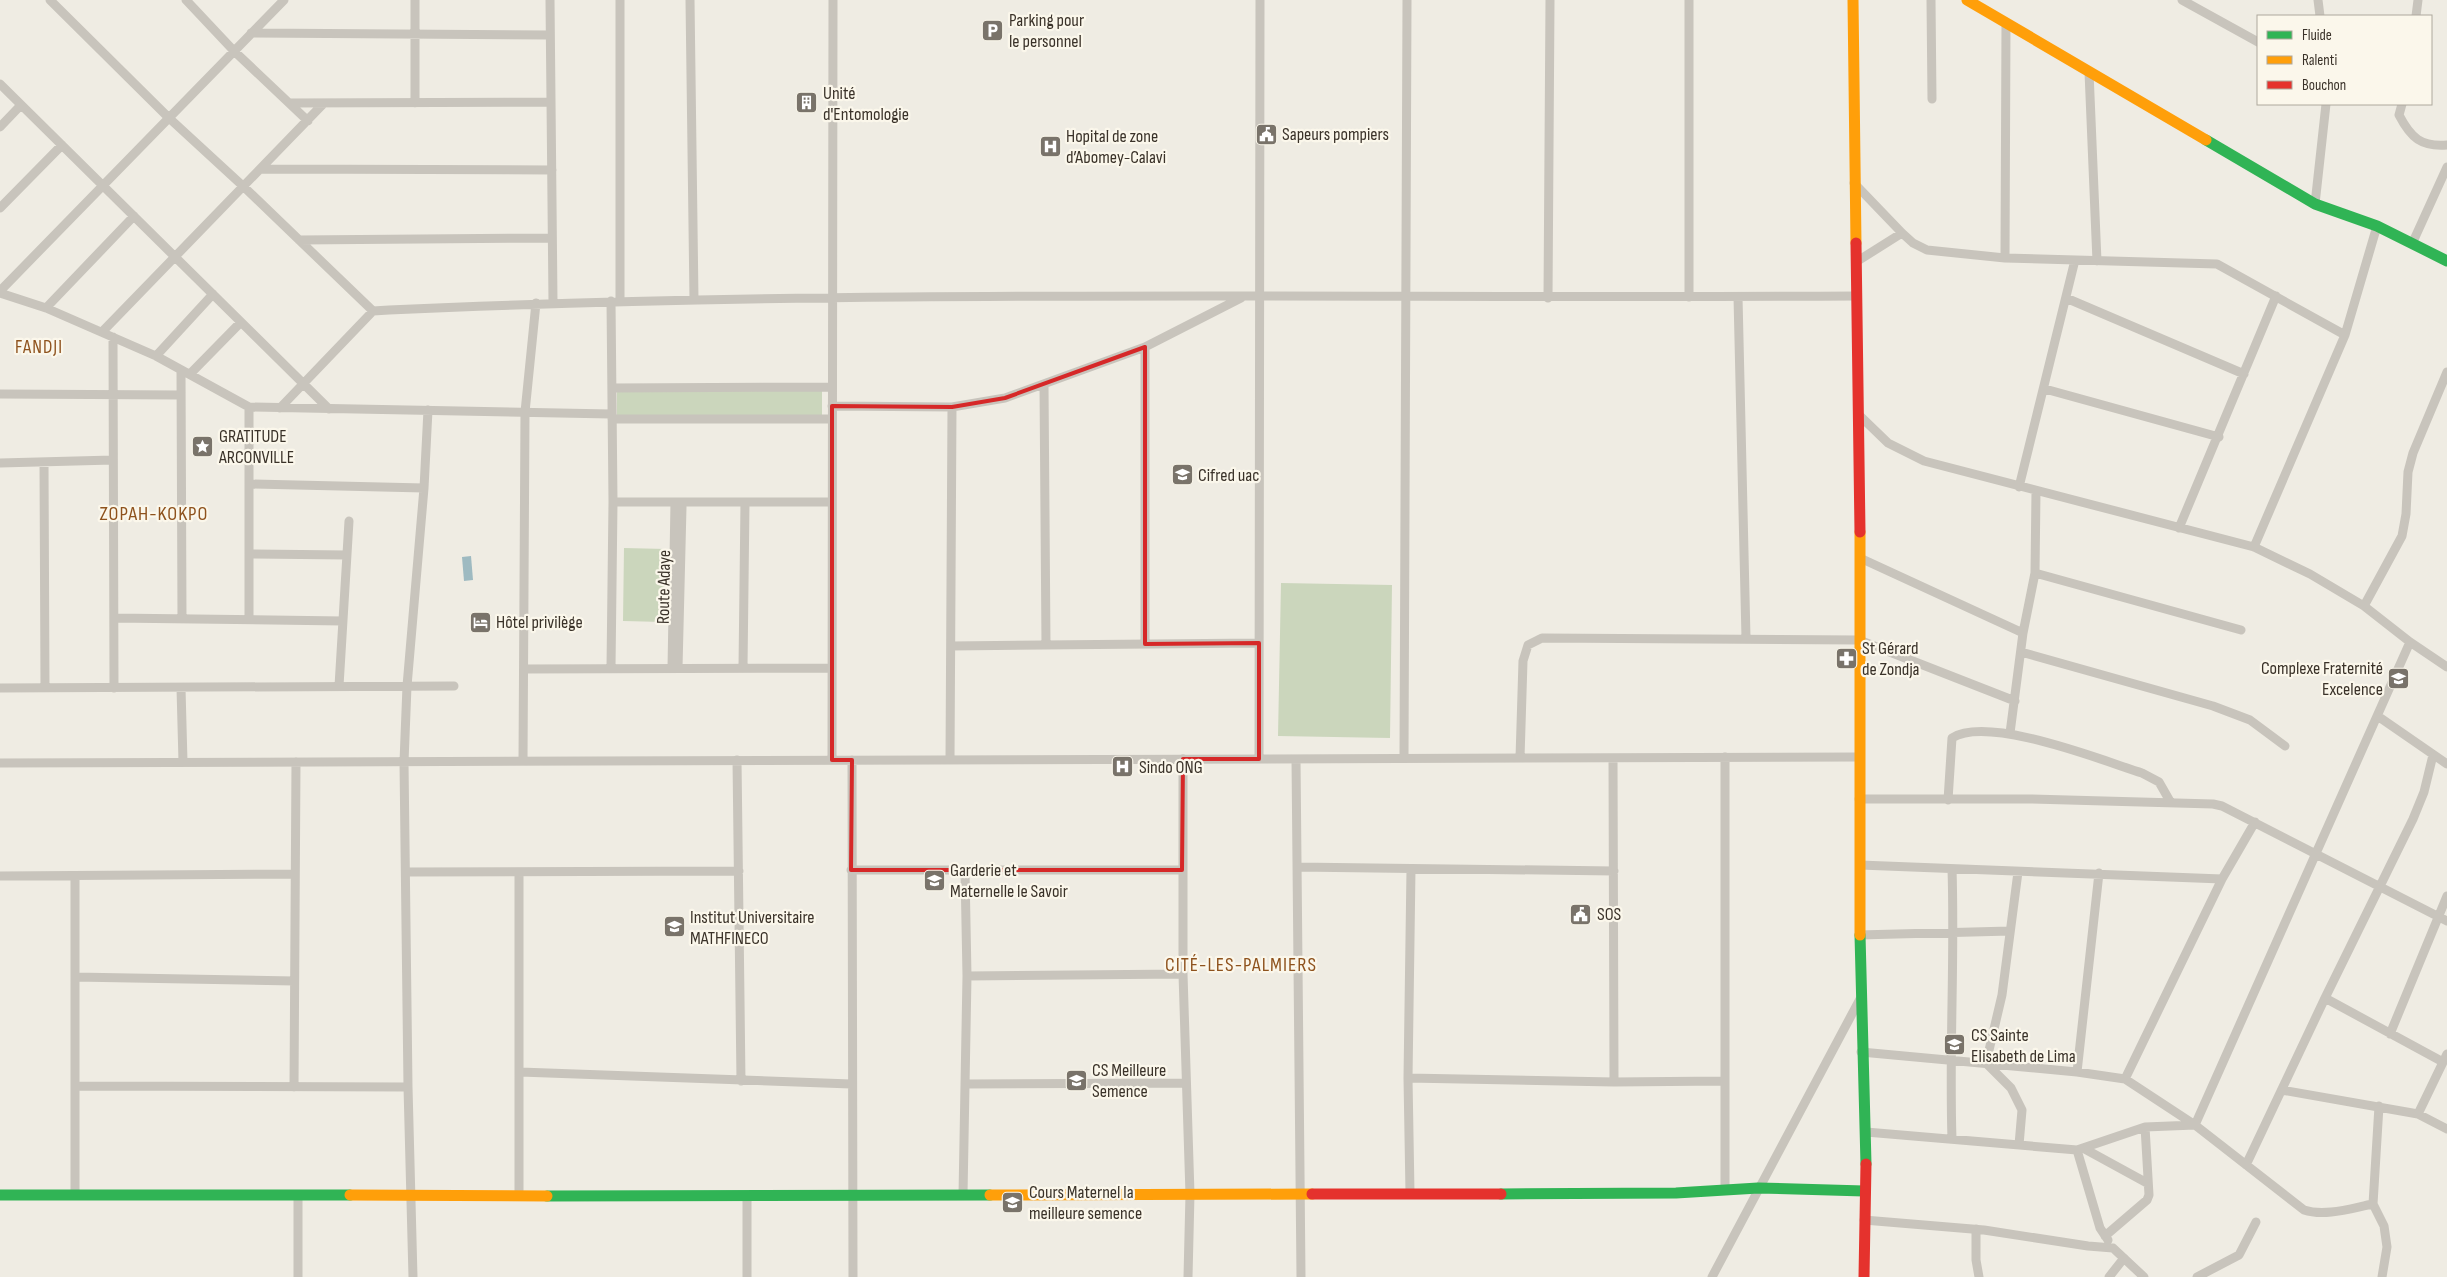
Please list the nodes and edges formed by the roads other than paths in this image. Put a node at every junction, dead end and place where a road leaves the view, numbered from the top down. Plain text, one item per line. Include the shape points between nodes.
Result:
1 (50, 0) edge
2 (186, 0) edge
3 (284, 0) edge
4 (415, 0) edge
5 (550, 0) edge
6 (620, 0) edge
7 (690, 0) edge
8 (833, 0) edge
9 (1260, 0) edge
10 (1407, 0) edge
11 (1550, 0) edge
12 (1689, 0) edge
13 (1853, 0) edge
14 (1931, 0) edge
15 (1967, 0) edge
16 (2182, 0) edge
17 (2318, 0) edge
18 (2418, 0) edge
19 (2320, 15) edge
20 (2416, 15) edge
21 (2006, 23) junction
22 (251, 34) junction
23 (415, 35) junction
24 (550, 35) junction
25 (2257, 41) edge
26 (234, 51) junction
27 (2090, 72) junction
28 (0, 84) edge
29 (1932, 99) dead end
30 (551, 102) junction
31 (290, 103) junction
32 (324, 103) junction
33 (416, 103) junction
34 (21, 105) junction
35 (2326, 105) edge
36 (2402, 105) edge
37 (169, 118) junction
38 (308, 121) junction
39 (0, 127) edge
40 (62, 145) junction
41 (2447, 145) edge
42 (2447, 167) edge
43 (261, 169) junction
44 (552, 170) junction
45 (2444, 178) edge
46 (1854, 183) junction
47 (103, 186) junction
48 (244, 186) junction
49 (2315, 204) junction
50 (0, 208) edge
51 (134, 216) junction
52 (2377, 226) junction
53 (1902, 233) junction
54 (552, 238) junction
55 (299, 240) junction
56 (2412, 244) junction
57 (175, 257) junction
58 (2005, 258) junction
59 (2075, 260) junction
60 (2097, 261) junction
61 (2447, 261) edge
62 (1856, 262) junction
63 (0, 292) edge
64 (213, 294) junction
65 (1406, 296) junction
66 (1856, 296) junction
67 (2276, 296) junction
68 (1244, 297) junction
69 (1260, 297) junction
70 (1689, 297) junction
71 (1738, 297) junction
72 (832, 298) junction
73 (1548, 298) junction
74 (2066, 298) junction
75 (694, 300) junction
76 (615, 301) junction
77 (553, 302) junction
78 (536, 303) junction
79 (46, 308) junction
80 (373, 311) junction
81 (241, 322) junction
82 (102, 332) junction
83 (2345, 335) junction
84 (113, 337) junction
85 (1145, 348) junction
86 (156, 356) junction
87 (181, 370) junction
88 (2447, 372) edge
89 (190, 374) junction
90 (2244, 374) junction
91 (304, 383) junction
92 (1044, 384) junction
93 (832, 387) junction
94 (612, 388) junction
95 (2045, 389) junction
96 (0, 394) edge
97 (113, 394) junction
98 (181, 395) junction
99 (832, 406) junction
100 (249, 407) junction
101 (280, 408) junction
102 (952, 408) junction
103 (330, 409) junction
104 (428, 410) junction
105 (525, 412) junction
106 (1858, 414) junction
107 (611, 416) junction
108 (832, 419) junction
109 (2219, 437) junction
110 (113, 460) junction
111 (44, 462) junction
112 (0, 463) edge
113 (249, 484) junction
114 (2019, 487) junction
115 (424, 488) junction
116 (2036, 491) junction
117 (613, 502) junction
118 (745, 502) junction
119 (832, 502) junction
120 (678, 504) junction
121 (349, 521) dead end
122 (2179, 528) junction
123 (2254, 548) junction
124 (249, 554) junction
125 (347, 555) junction
126 (1860, 558) junction
127 (2035, 573) junction
128 (2364, 606) junction
129 (114, 618) junction
130 (182, 619) junction
131 (249, 619) junction
132 (343, 621) junction
133 (2241, 630) dead end
134 (2023, 633) junction
135 (1746, 638) junction
136 (1860, 640) junction
137 (2410, 642) junction
138 (1259, 643) junction
139 (1145, 644) junction
140 (951, 646) junction
141 (1046, 646) junction
142 (2021, 652) junction
143 (2446, 664) edge
144 (611, 668) junction
145 (675, 668) junction
146 (743, 668) junction
147 (832, 668) junction
148 (524, 669) junction
149 (339, 686) junction
150 (407, 686) junction
151 (454, 686) dead end
152 (0, 688) edge
153 (45, 688) junction
154 (114, 688) junction
155 (181, 688) junction
156 (2015, 701) junction
157 (2379, 717) junction
158 (2010, 733) junction
159 (2285, 746) dead end
160 (2434, 755) junction
161 (1725, 757) junction
162 (1860, 757) junction
163 (1404, 758) junction
164 (1520, 758) junction
165 (1613, 758) junction
166 (1183, 759) junction
167 (1259, 759) junction
168 (1296, 759) junction
169 (737, 760) junction
170 (832, 760) junction
171 (852, 760) junction
172 (950, 760) junction
173 (524, 761) junction
174 (183, 762) junction
175 (296, 762) junction
176 (404, 762) junction
177 (0, 763) edge
178 (2447, 764) edge
179 (1859, 799) junction
180 (1948, 800) junction
181 (2171, 803) junction
182 (2254, 822) junction
183 (2316, 854) junction
184 (1860, 866) junction
185 (1298, 867) junction
186 (1411, 869) junction
187 (1952, 869) junction
188 (738, 870) junction
189 (851, 870) junction
190 (1182, 870) junction
191 (965, 871) junction
192 (1614, 871) junction
193 (407, 872) junction
194 (519, 872) junction
195 (2018, 872) junction
196 (2099, 873) junction
197 (295, 874) junction
198 (0, 876) edge
199 (75, 876) junction
200 (2222, 879) junction
201 (2380, 888) junction
202 (2447, 896) edge
203 (2438, 916) junction
204 (2447, 921) edge
205 (2010, 931) junction
206 (1954, 933) junction
207 (1859, 935) junction
208 (1183, 974) junction
209 (967, 976) junction
210 (75, 977) junction
211 (294, 981) junction
212 (2325, 998) junction
213 (1860, 999) junction
214 (2390, 1034) junction
215 (1861, 1052) junction
216 (2445, 1058) edge
217 (1950, 1060) junction
218 (1986, 1063) junction
219 (520, 1072) junction
220 (2078, 1072) junction
221 (1408, 1078) junction
222 (2124, 1079) junction
223 (741, 1081) junction
224 (1724, 1081) junction
225 (1614, 1082) junction
226 (1186, 1083) junction
227 (851, 1084) junction
228 (965, 1084) junction
229 (75, 1086) junction
230 (294, 1087) junction
231 (408, 1087) junction
232 (2282, 1090) junction
233 (2379, 1106) junction
234 (2418, 1114) junction
235 (2196, 1125) junction
236 (2145, 1127) junction
237 (2447, 1129) edge
238 (1866, 1132) junction
239 (1952, 1139) junction
240 (2019, 1145) junction
241 (2080, 1150) junction
242 (2246, 1165) junction
243 (2147, 1183) junction
244 (1758, 1188) junction
245 (1725, 1190) junction
246 (1864, 1191) junction
247 (1410, 1193) junction
248 (1190, 1194) junction
249 (1302, 1194) junction
250 (0, 1195) edge
251 (75, 1195) junction
252 (298, 1195) junction
253 (410, 1195) junction
254 (852, 1195) junction
255 (963, 1195) junction
256 (519, 1196) junction
257 (747, 1196) junction
258 (2373, 1204) junction
259 (1864, 1220) junction
260 (2256, 1222) dead end
261 (1976, 1229) junction
262 (2106, 1236) junction
263 (2113, 1248) junction
264 (2124, 1258) junction
265 (298, 1277) edge
266 (413, 1277) edge
267 (747, 1277) edge
268 (853, 1277) edge
269 (1188, 1277) edge
270 (1302, 1277) edge
271 (1712, 1277) edge
272 (1864, 1277) edge
273 (1980, 1277) edge
274 (2109, 1277) edge
275 (2144, 1277) edge
276 (2198, 1277) edge
277 (2382, 1277) edge

1 - 37 street
2 - 26 street
3 - 22 street
4 - 23 street
5 - 24 street
6 - 76 street
7 - 75 street
8 - 72 street
9 - 69 street
10 - 65 street
11 - 73 street
12 - 70 street
13 - 46 street
14 - 29 street
15 - 21 street
16 - 25 street
17 - 19 street
18 - 20 street
21 - 27 street
21 - 58 street
22 - 23 street
22 - 26 street
23 - 24 street
23 - 33 street
24 - 30 street
26 - 31 street
26 - 37 street
27 - 49 street
27 - 60 street
28 - 34 street
30 - 33 street
30 - 44 street
31 - 32 street
31 - 38 street
32 - 33 street
32 - 38 street
34 - 39 street
34 - 40 street
35 - 49 street
36 - 41 street via 2399,115 2416,138 2430,146
37 - 47 street
37 - 48 street
38 - 43 street
40 - 47 street
40 - 50 street
42 - 45 street
43 - 44 street
43 - 48 street
44 - 54 street
45 - 56 street
46 - 53 street
46 - 62 street
47 - 51 street
47 - 63 street
48 - 55 street
48 - 57 street
49 - 52 street
51 - 57 street
51 - 79 street
52 - 56 street
52 - 83 street
53 - 58 street via 1927,250
53 - 62 street
54 - 55 street
54 - 77 street
55 - 80 street
56 - 61 street
57 - 64 street
57 - 82 street
58 - 59 street
59 - 60 street
59 - 74 street
60 - 67 street via 2217,264
62 - 66 street
63 - 79 street
64 - 81 street
64 - 86 street
65 - 69 street
65 - 73 street
65 - 163 street
66 - 71 street
66 - 106 street
67 - 83 street
67 - 90 street
68 - 69 street
68 - 72 street
68 - 85 street
69 - 138 street
70 - 71 street
70 - 73 street
71 - 135 street
72 - 75 street
72 - 93 street
74 - 90 street
74 - 95 street
75 - 76 street
76 - 77 street
76 - 94 street
77 - 78 street
78 - 80 street
78 - 105 street
79 - 82 street
80 - 91 street
81 - 89 street
81 - 91 street
82 - 84 street
83 - 123 street
84 - 86 street
84 - 97 street
85 - 92 street
85 - 139 street
86 - 87 street
87 - 89 street
87 - 98 street
88 - 128 street via 2413,453 2402,536
89 - 100 street
90 - 109 street
91 - 101 street
91 - 103 street
92 - 102 street via 1005,398
92 - 141 street
93 - 94 street
93 - 99 street
94 - 107 street
95 - 109 street
95 - 114 street
96 - 97 street
97 - 98 street
97 - 110 street
98 - 130 street
99 - 102 street
99 - 108 street
100 - 101 street
100 - 113 street
101 - 103 street
102 - 140 street
103 - 104 street
104 - 105 street
104 - 115 street
105 - 107 street
105 - 148 street
106 - 114 street via 1888,443 1924,461
106 - 126 street
107 - 108 street
107 - 117 street
108 - 119 street
109 - 122 street
110 - 111 street
110 - 129 street
111 - 112 street
111 - 153 street
113 - 115 street
113 - 124 street
114 - 116 street
115 - 150 street
116 - 122 street
116 - 127 street
117 - 120 street
117 - 144 street
118 - 119 street
118 - 120 street
118 - 146 street
119 - 147 street
120 - 145 street
121 - 125 street
122 - 123 street
123 - 128 street via 2310,574
124 - 125 street
124 - 131 street
125 - 132 street
126 - 134 street
126 - 136 street
127 - 133 street
127 - 134 street
128 - 137 street
129 - 130 street
129 - 154 street
130 - 131 street
131 - 132 street
132 - 149 street
134 - 142 street
135 - 136 street
135 - 164 street via 1542,638 1528,645 1523,660
136 - 156 street
136 - 162 street
137 - 143 street
137 - 157 street
138 - 139 street
138 - 167 street
139 - 141 street
140 - 141 street
140 - 172 street
142 - 156 street
142 - 159 street via 2213,706 2250,720
144 - 145 street
144 - 148 street
145 - 146 street
146 - 147 street
147 - 170 street
148 - 173 street
149 - 150 street
149 - 155 street
150 - 151 street
150 - 176 street
152 - 153 street
153 - 154 street
154 - 155 street
155 - 174 street
156 - 158 street
157 - 160 street
157 - 183 street
158 - 180 street via 1961,732 1952,738
158 - 181 street via 2142,773 2158,782
160 - 178 street
160 - 201 street via 2424,792
161 - 162 street
161 - 165 street
161 - 224 street
162 - 179 street
163 - 164 street
163 - 168 street
164 - 165 street
165 - 192 street
166 - 167 street
166 - 172 street
166 - 190 street
167 - 168 street
168 - 185 street
169 - 170 street
169 - 173 street
169 - 188 street
170 - 171 street
171 - 172 street
171 - 189 street
173 - 176 street
174 - 175 street
174 - 177 street
175 - 176 street
175 - 197 street
176 - 193 street
179 - 180 street
179 - 184 street
180 - 181 street
181 - 182 street via 2222,806
182 - 183 street
182 - 200 street
183 - 201 street
183 - 235 street
184 - 187 street
184 - 207 street
185 - 186 street
185 - 249 street
186 - 192 street
186 - 221 street
187 - 195 street
187 - 206 street
188 - 194 street
188 - 223 street
189 - 191 street
189 - 227 street
190 - 191 street
190 - 208 street
191 - 209 street
192 - 225 street
193 - 194 street
193 - 231 street
194 - 219 street
195 - 196 street
195 - 205 street
196 - 200 street
196 - 220 street
197 - 199 street
197 - 211 street
198 - 199 street
199 - 210 street
200 - 222 street
201 - 203 street
201 - 212 street
202 - 203 street
203 - 204 street
203 - 214 street
205 - 206 street
205 - 218 street via 2002,995
206 - 207 street
206 - 217 street
207 - 213 street
208 - 209 street
208 - 226 street
209 - 228 street
210 - 211 street
210 - 229 street
211 - 230 street
212 - 214 street
212 - 232 street
213 - 215 street
213 - 244 street
214 - 216 street
215 - 217 street
215 - 238 street
216 - 234 street
217 - 218 street
217 - 239 street
218 - 220 street
218 - 240 street via 2011,1088 2022,1110
219 - 223 street
219 - 256 street
220 - 222 street
221 - 225 street
221 - 247 street
222 - 235 street
223 - 227 street
224 - 225 street
224 - 245 street
226 - 228 street
226 - 248 street
227 - 254 street
228 - 255 street
229 - 230 street
229 - 251 street
230 - 231 street
231 - 253 street
232 - 233 street
232 - 242 street
233 - 234 street
233 - 258 street
234 - 237 street
235 - 236 street
235 - 242 street
236 - 241 street
236 - 243 street
238 - 239 street
238 - 246 street
239 - 240 street
240 - 241 street
241 - 243 street
241 - 262 street via 2100,1228
242 - 258 street via 2304,1210 2335,1211
243 - 262 street via 2147,1200
244 - 245 street
244 - 246 street
244 - 271 street
245 - 247 street via 1676,1193
246 - 259 street
247 - 249 street
248 - 249 street
248 - 255 street
248 - 269 street
249 - 270 street
250 - 251 street
251 - 252 street
252 - 253 street
252 - 265 street
253 - 256 street
253 - 266 street
254 - 255 street
254 - 257 street
254 - 268 street
256 - 257 street
257 - 267 street
258 - 277 street via 2384,1226 2386,1247
259 - 261 street
259 - 272 street
260 - 276 street via 2240,1256
261 - 263 street
261 - 273 street via 1976,1260
262 - 263 street
263 - 264 street
264 - 274 street
264 - 275 street

